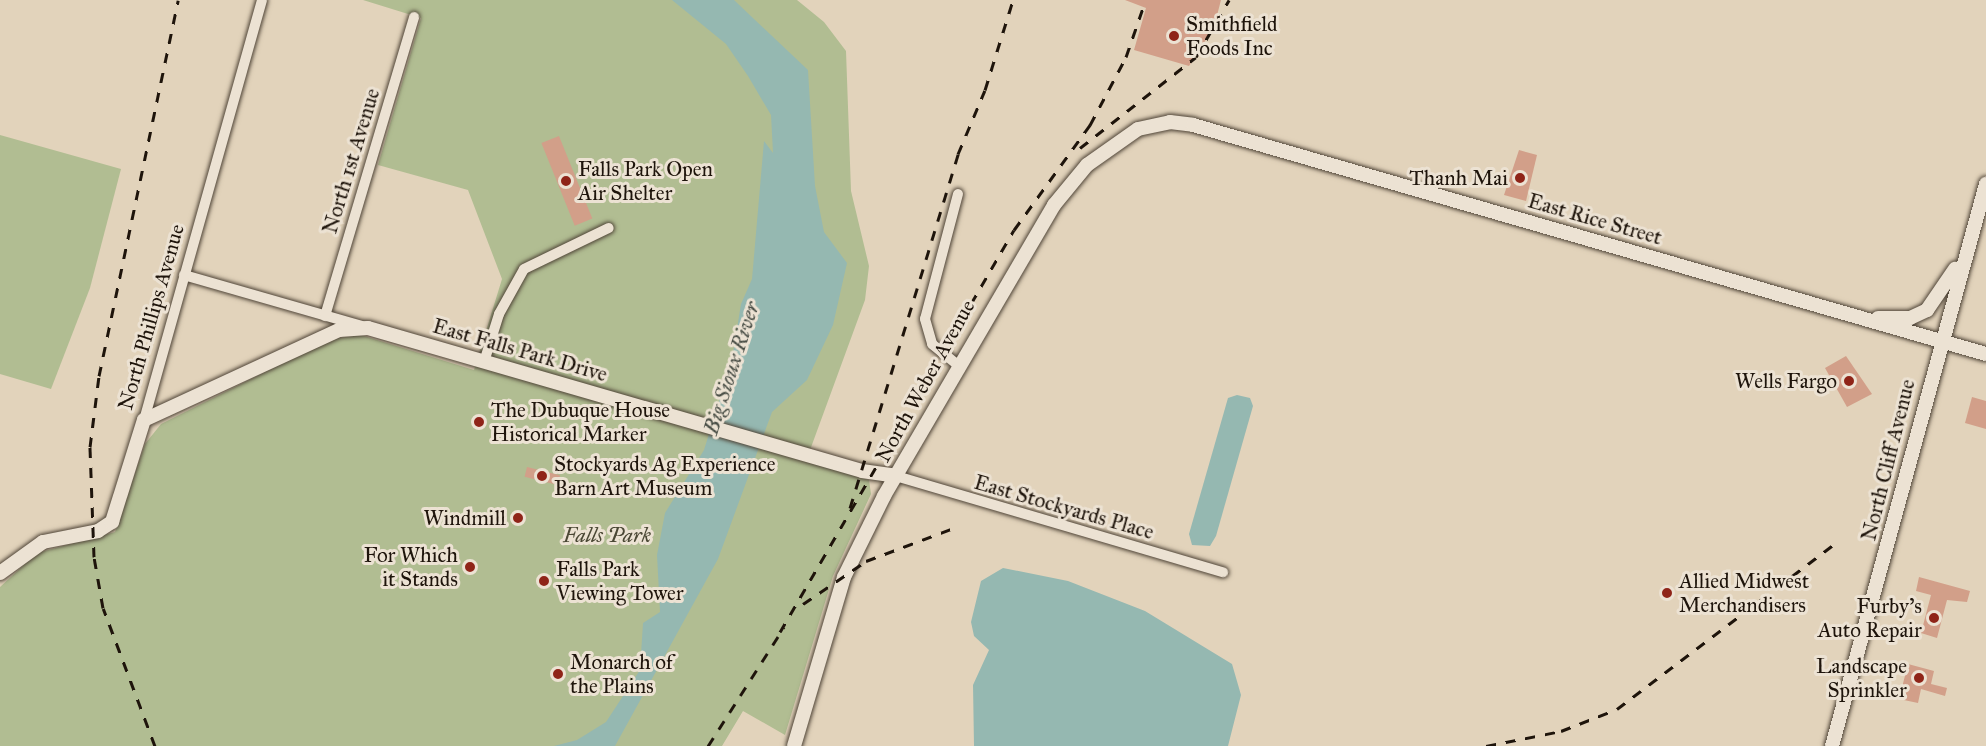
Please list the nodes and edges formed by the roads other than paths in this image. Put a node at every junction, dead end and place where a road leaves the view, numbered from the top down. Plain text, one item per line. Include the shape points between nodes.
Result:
1 (262, 0) edge
2 (414, 17) dead end
3 (1193, 125) joint
4 (1986, 184) edge
5 (958, 194) dead end
6 (1983, 201) edge
7 (609, 228) dead end
8 (1965, 255) junction
9 (184, 275) junction
10 (325, 316) junction
11 (1856, 317) junction
12 (368, 328) junction
13 (1940, 341) junction
14 (1986, 354) edge
15 (484, 362) junction
16 (958, 365) junction
17 (144, 420) junction
18 (896, 476) junction
19 (1223, 572) dead end
20 (0, 573) edge
21 (794, 746) edge
22 (1832, 746) edge

1 - 9 street, North Phillips Avenue
2 - 10 street, North 1st Avenue
3 - 11 street, East Rice Street
3 - 16 street, North Weber Avenue via 1170,122 1138,129 1087,165 1029,242
4 - 6 street, North Cliff Avenue
5 - 16 street via 931,286 925,328 932,344
6 - 8 street, North Cliff Avenue
7 - 15 street via 524,268 499,314
8 - 11 street via 1934,303 1918,315
8 - 13 street, North Cliff Avenue
9 - 10 street
9 - 17 street, North Phillips Avenue
10 - 12 street
11 - 13 street, East Rice Street
12 - 15 street, East Falls Park Drive
12 - 17 street, East Falls Park Drive via 317,337
13 - 14 street, East Rice Street
13 - 22 street, North Cliff Avenue
15 - 18 street, East Falls Park Drive
16 - 18 street, North Weber Avenue
17 - 20 street, North Phillips Avenue via 112,522 98,531 43,542
18 - 19 street, East Stockyards Place
18 - 21 street, North Weber Avenue via 844,577

